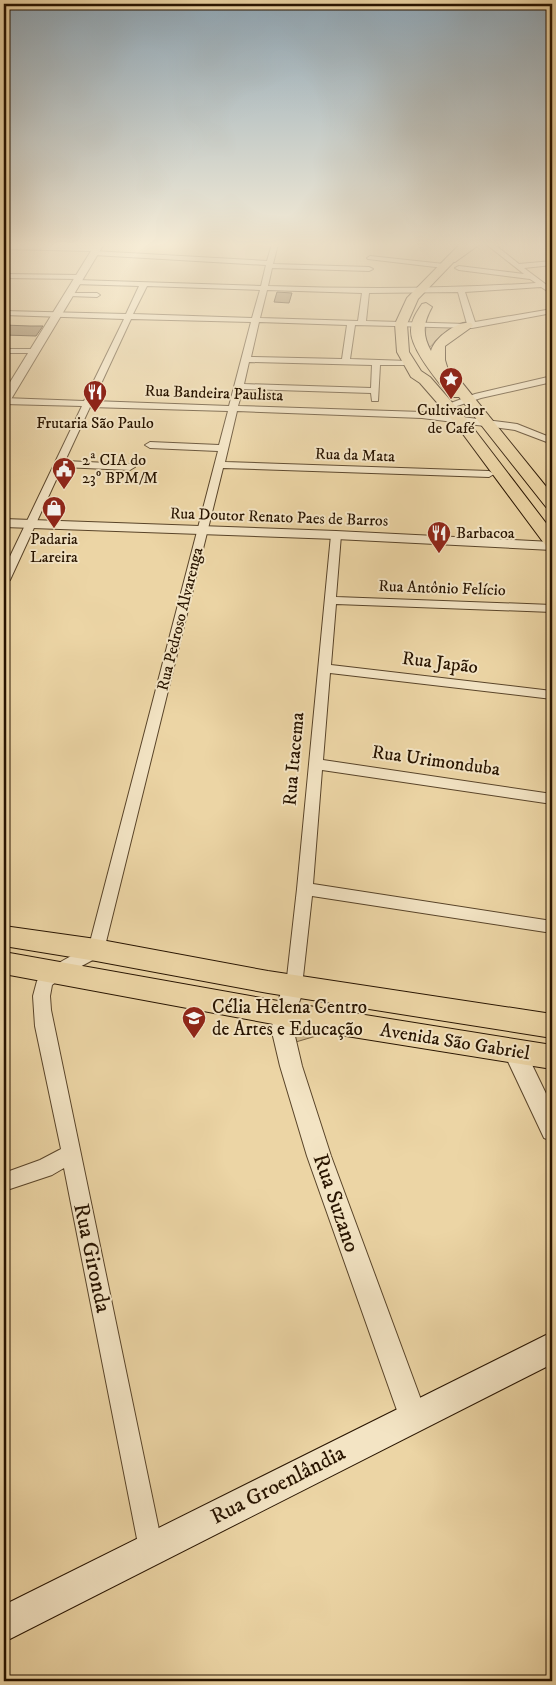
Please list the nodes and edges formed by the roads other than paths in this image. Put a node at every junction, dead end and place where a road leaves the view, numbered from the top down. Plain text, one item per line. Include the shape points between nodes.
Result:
1 (351, 322) edge
2 (52, 323) edge
3 (126, 323) edge
4 (254, 323) edge
5 (358, 323) edge
6 (362, 323) joint
7 (468, 323) edge
8 (488, 323) edge
9 (402, 324) junction
10 (417, 324) junction
11 (469, 326) junction
12 (4, 350) edge
13 (34, 351) junction
14 (246, 359) junction
15 (346, 362) junction
16 (376, 362) junction
17 (412, 368) junction
18 (439, 369) junction
19 (552, 379) edge
20 (238, 386) junction
21 (375, 391) junction
22 (4, 401) edge
23 (86, 404) junction
24 (233, 408) junction
25 (460, 412) junction
26 (375, 413) junction
27 (503, 430) junction
28 (552, 441) edge
29 (150, 445) dead end
30 (223, 448) junction
31 (59, 464) junction
32 (219, 465) junction
33 (130, 467) dead end
34 (489, 474) junction
35 (552, 504) edge
36 (552, 518) edge
37 (4, 523) edge
38 (31, 524) junction
39 (202, 531) junction
40 (336, 535) junction
41 (548, 544) edge
42 (552, 560) edge
43 (4, 580) edge
44 (330, 600) junction
45 (552, 609) edge
46 (323, 668) junction
47 (552, 695) edge
48 (315, 764) junction
49 (552, 799) edge
50 (305, 889) junction
51 (552, 928) edge
52 (4, 936) edge
53 (96, 950) junction
54 (4, 963) edge
55 (57, 972) junction
56 (294, 986) junction
57 (284, 1014) junction
58 (552, 1026) edge
59 (514, 1051) junction
60 (552, 1057) edge
61 (552, 1130) edge
62 (70, 1154) junction
63 (4, 1182) edge
64 (552, 1347) edge
65 (413, 1416) junction
66 (151, 1549) junction
67 (4, 1624) edge

1 - 15 street
2 - 13 street
3 - 23 street
4 - 14 street, Rua Pedroso Alvarenga
5 - 6 street
6 - 9 street
7 - 11 street
8 - 11 street
9 - 10 street
9 - 17 main road via 402,346
10 - 11 street
10 - 18 main road via 420,344
11 - 18 main road via 448,336 438,346
12 - 13 street
13 - 22 street
14 - 15 street
14 - 20 street, Rua Pedroso Alvarenga
15 - 16 street
16 - 17 street
16 - 21 street
17 - 25 main road via 421,388
18 - 25 main road
19 - 25 street
20 - 21 street
20 - 24 street, Rua Pedroso Alvarenga
21 - 26 street
22 - 23 street, Rua Bandeira Paulista
23 - 24 street, Rua Bandeira Paulista
23 - 31 street
24 - 26 street, Rua Bandeira Paulista
24 - 30 street, Rua Pedroso Alvarenga
25 - 26 street, Rua Bandeira Paulista via 422,415
25 - 27 main road
25 - 34 main road
25 - 36 main road
25 - 41 main road
27 - 28 street
27 - 35 main road
29 - 30 street
30 - 32 street, Rua Pedroso Alvarenga
31 - 33 street
31 - 38 street
32 - 34 street, Rua da Mata
32 - 39 street, Rua Pedroso Alvarenga
34 - 41 main road
37 - 38 street, Rua Doutor Renato Paes de Barros
38 - 39 street, Rua Doutor Renato Paes de Barros
38 - 43 street
39 - 40 street, Rua Doutor Renato Paes de Barros
39 - 53 street, Rua Pedroso Alvarenga
40 - 41 street, Rua Doutor Renato Paes de Barros
40 - 44 street, Rua Itacema
41 - 42 main road
44 - 45 street, Rua Antônio Felício
44 - 46 street, Rua Itacema
46 - 47 street, Rua Japão
46 - 48 street, Rua Itacema
48 - 49 street, Rua Urimonduba
48 - 50 street, Rua Itacema
50 - 51 street
50 - 56 street, Rua Itacema
52 - 53 main road, Avenida São Gabriel
53 - 55 street
53 - 56 main road, Avenida São Gabriel
54 - 55 main road, Avenida São Gabriel
55 - 57 main road, Avenida São Gabriel
55 - 62 street, Rua Gironda via 43,985 42,1002
56 - 57 street, Rua Suzano
56 - 58 main road, Avenida São Gabriel
57 - 59 main road, Avenida São Gabriel
57 - 65 street, Rua Suzano via 284,1038 319,1156
59 - 60 main road, Avenida São Gabriel
59 - 61 street
62 - 63 street via 45,1168
62 - 66 street, Rua Gironda
64 - 65 main road, Rua Groenlândia
65 - 66 main road, Rua Groenlândia
66 - 67 main road, Rua Groenlândia

